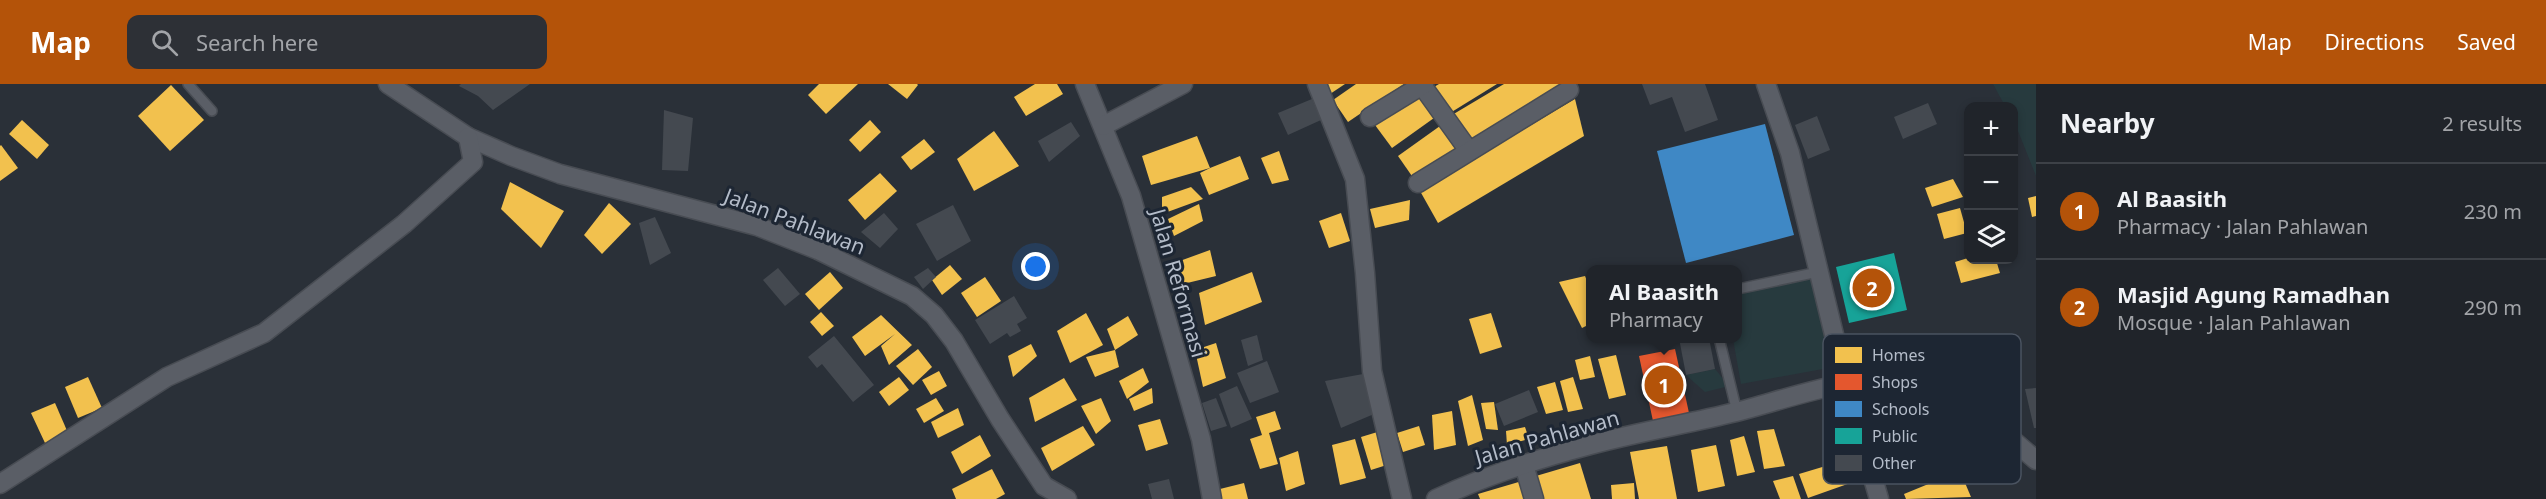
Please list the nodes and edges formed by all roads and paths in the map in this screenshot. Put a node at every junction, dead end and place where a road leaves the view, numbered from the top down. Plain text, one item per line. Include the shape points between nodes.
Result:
1 (188, 84) edge
2 (388, 84) edge
3 (1085, 84) edge
4 (1183, 84) edge
5 (1317, 84) edge
6 (1422, 84) edge
7 (1766, 84) edge
8 (1569, 90) dead end
9 (212, 111) dead end
10 (1370, 117) dead end
11 (1102, 126) junction
12 (468, 137) junction
13 (1469, 151) junction
14 (1418, 183) dead end
15 (1818, 272) junction
16 (1742, 288) edge
17 (1834, 334) edge
18 (1720, 343) edge
19 (1823, 390) edge
20 (1737, 412) junction
21 (2021, 448) edge
22 (2036, 460) edge
23 (1524, 465) junction
24 (0, 484) edge
25 (1875, 484) edge
26 (1041, 493) edge
27 (1067, 499) edge
28 (1212, 499) edge
29 (1402, 499) edge
30 (1436, 499) edge
31 (1534, 499) edge
32 (1879, 499) edge

1 - 9 lane
2 - 12 street, Jalan Pahlawan
3 - 11 street, Jalan Reformasi
4 - 11 street
5 - 29 street via 1355,179 1372,372
6 - 10 street
6 - 13 street
7 - 15 street via 1790,153
8 - 13 street
11 - 28 street, Jalan Reformasi via 1131,196 1201,440
12 - 24 street via 473,162 404,224 264,333 167,377
12 - 26 street, Jalan Pahlawan via 560,174 757,226 818,250 912,296 934,315 954,341
13 - 14 street
15 - 16 lane
15 - 17 street
18 - 20 lane
19 - 20 street, Jalan Pahlawan
20 - 23 street, Jalan Pahlawan via 1591,445
21 - 22 street, Jalan Pahlawan
23 - 30 street, Jalan Pahlawan via 1482,478
23 - 31 street
25 - 32 street
26 - 27 street, Jalan Pahlawan

